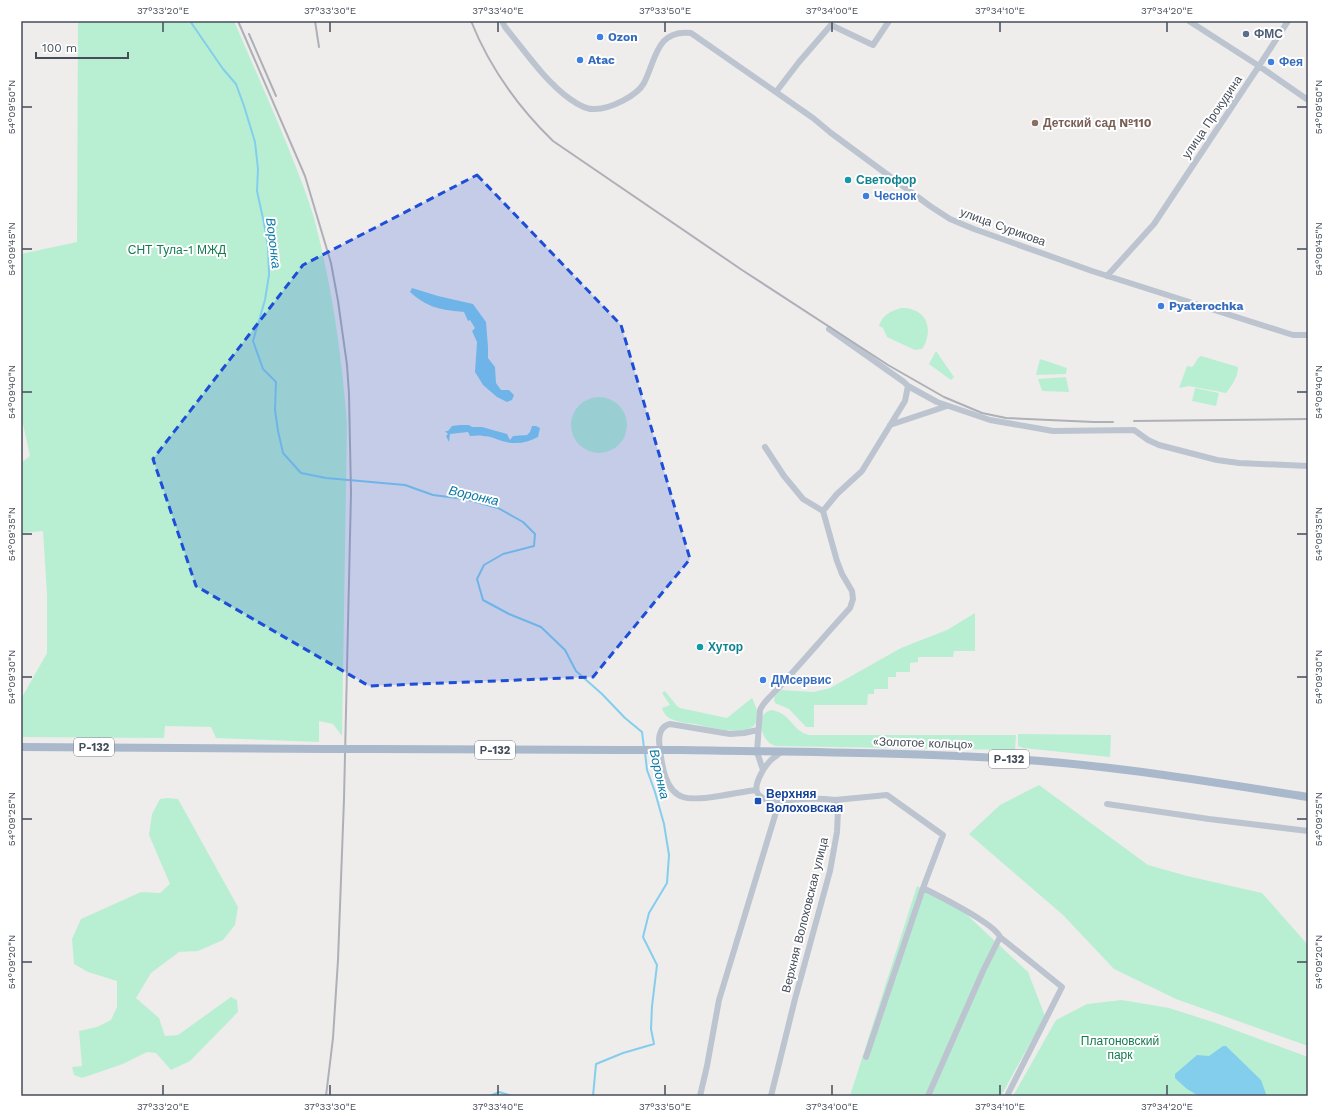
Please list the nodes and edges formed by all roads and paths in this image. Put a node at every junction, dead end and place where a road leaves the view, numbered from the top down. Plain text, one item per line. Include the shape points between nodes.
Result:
1 (502, 21) edge
2 (889, 21) edge
3 (1189, 21) edge
4 (1288, 21) edge
5 (1259, 66) junction
6 (776, 92) junction
7 (1308, 100) edge
8 (1107, 276) junction
9 (828, 329) dead end
10 (1308, 334) edge
11 (908, 386) junction
12 (947, 406) junction
13 (890, 426) junction
14 (765, 447) dead end
15 (1308, 466) edge
16 (823, 511) junction
17 (758, 730) junction
18 (21, 747) edge
19 (757, 752) junction
20 (781, 752) junction
21 (763, 770) junction
22 (756, 790) junction
23 (1308, 797) edge
24 (835, 800) junction
25 (773, 802) junction
26 (1107, 804) dead end
27 (1308, 831) edge
28 (923, 888) junction
29 (1000, 937) junction
30 (866, 1057) dead end
31 (700, 1096) edge
32 (771, 1096) edge
33 (928, 1096) edge
34 (1007, 1096) edge

1 - 6 street, улица Сурикова via 538,68 572,100 586,108 594,110 616,104 635,93 644,84 660,45 668,37 682,32 691,33
2 - 6 street via 873,45 831,25
3 - 5 street
4 - 5 street, улица Прокудина
5 - 7 street
5 - 8 street, улица Прокудина via 1154,224
6 - 8 street, улица Сурикова via 950,219
8 - 10 street, улица Сурикова via 1293,335
9 - 11 street
11 - 12 street
11 - 13 street via 905,401
12 - 13 street
12 - 15 street via 990,420 1046,431 1134,430 1159,446 1217,460
13 - 16 street via 862,471
14 - 16 street via 803,499
16 - 17 street via 837,561 852,591 852,604 763,704
17 - 19 street
17 - 22 street via 730,734 670,724 662,729 659,736 661,761 666,776 671,787 681,796 702,798
18 - 19 main road, «Золотое кольцо» / Р-132, bridge
19 - 20 main road, «Золотое кольцо» / Р-132
19 - 21 street
20 - 21 street
20 - 23 main road, «Золотое кольцо» / Р-132 via 1015,759 1100,767
21 - 22 street
22 - 25 street via 761,797
24 - 25 street via 804,798
24 - 28 street via 886,795 943,835
24 - 32 street, Верхняя Волоховская улица via 838,810 837,832 830,871
25 - 31 street via 776,811 719,1000 708,1066
26 - 27 street
28 - 29 street via 960,906
28 - 30 street
29 - 33 street
29 - 34 street via 1062,987

